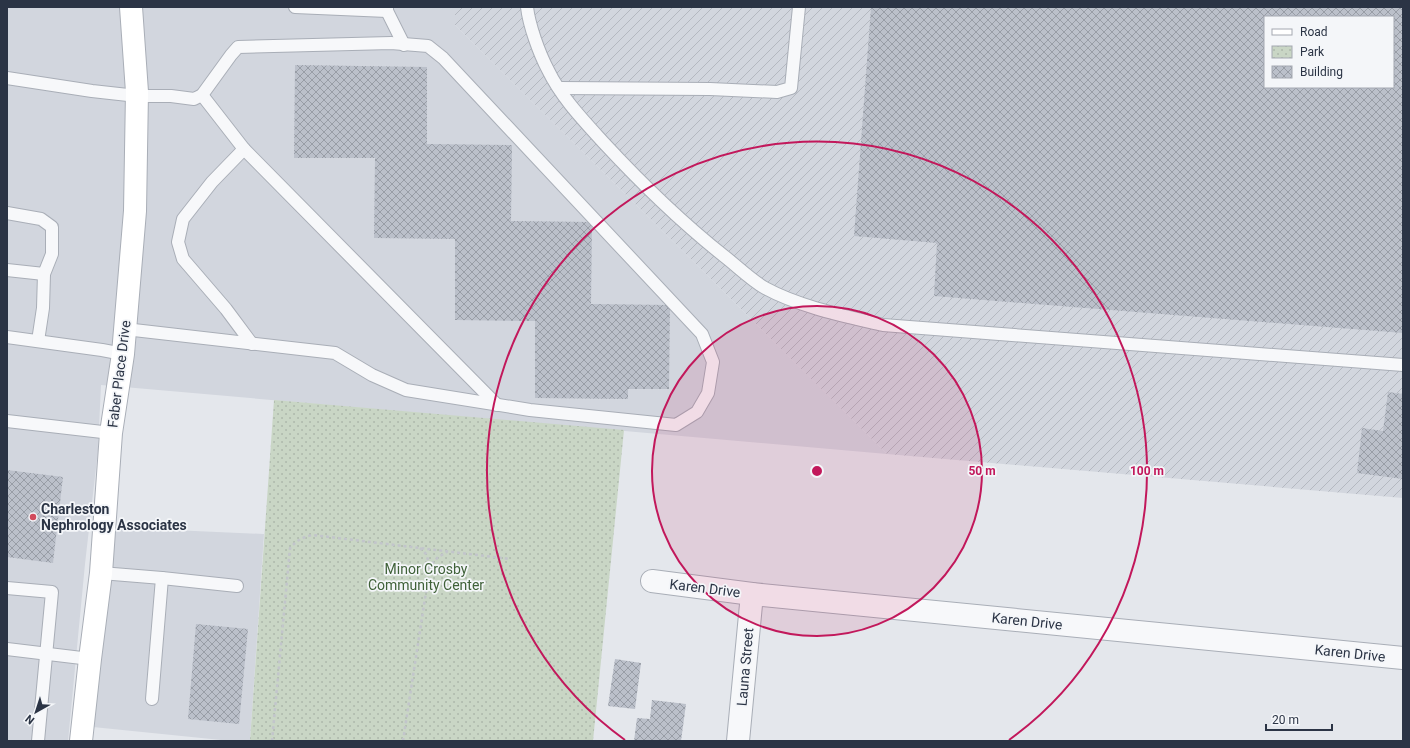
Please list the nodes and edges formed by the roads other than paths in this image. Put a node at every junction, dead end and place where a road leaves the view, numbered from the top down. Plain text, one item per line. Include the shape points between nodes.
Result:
1 (131, 7) edge
2 (295, 7) edge
3 (527, 7) edge
4 (799, 7) edge
5 (387, 9) edge
6 (404, 44) junction
7 (7, 78) edge
8 (559, 88) junction
9 (202, 95) junction
10 (137, 96) junction
11 (244, 149) junction
12 (7, 213) edge
13 (7, 270) edge
14 (44, 274) junction
15 (125, 329) junction
16 (7, 337) edge
17 (38, 342) junction
18 (252, 344) junction
19 (123, 354) junction
20 (1403, 365) edge
21 (497, 405) junction
22 (7, 421) edge
23 (112, 433) junction
24 (101, 573) junction
25 (162, 578) junction
26 (652, 581) dead end
27 (237, 586) dead end
28 (7, 588) edge
29 (752, 594) junction
30 (7, 649) edge
31 (46, 653) junction
32 (1403, 658) edge
33 (90, 659) junction
34 (152, 699) dead end
35 (38, 741) edge
36 (82, 741) edge
37 (738, 741) edge

1 - 10 street, Faber Place Drive
2 - 5 lane
3 - 8 lane via 529,21 548,70
4 - 8 lane via 791,88 777,92
5 - 6 lane
6 - 9 lane via 238,47
6 - 21 lane via 428,46 443,58 702,334 713,362 708,393 697,412 676,425
7 - 10 lane
8 - 20 lane via 576,112 630,170 698,236 765,287 802,303 883,325
9 - 10 lane via 194,99
9 - 11 lane
10 - 15 street, Faber Place Drive via 135,211
11 - 18 lane via 212,182 183,219 178,242 183,259
11 - 21 lane
12 - 14 lane via 41,219 52,227 52,254
13 - 14 lane
14 - 17 lane
15 - 18 lane
15 - 19 street, Faber Place Drive
16 - 17 lane
17 - 19 lane
18 - 21 lane via 335,353 372,375 406,390
19 - 23 street, Faber Place Drive
22 - 23 lane
23 - 24 street, Faber Place Drive
24 - 25 lane
24 - 33 street, Faber Place Drive
25 - 27 lane
25 - 34 lane
26 - 29 street, Karen Drive
28 - 31 lane via 52,592
29 - 32 street, Karen Drive
29 - 37 street, Launa Street
30 - 31 lane
31 - 33 lane
31 - 35 lane
33 - 36 street, Faber Place Drive

